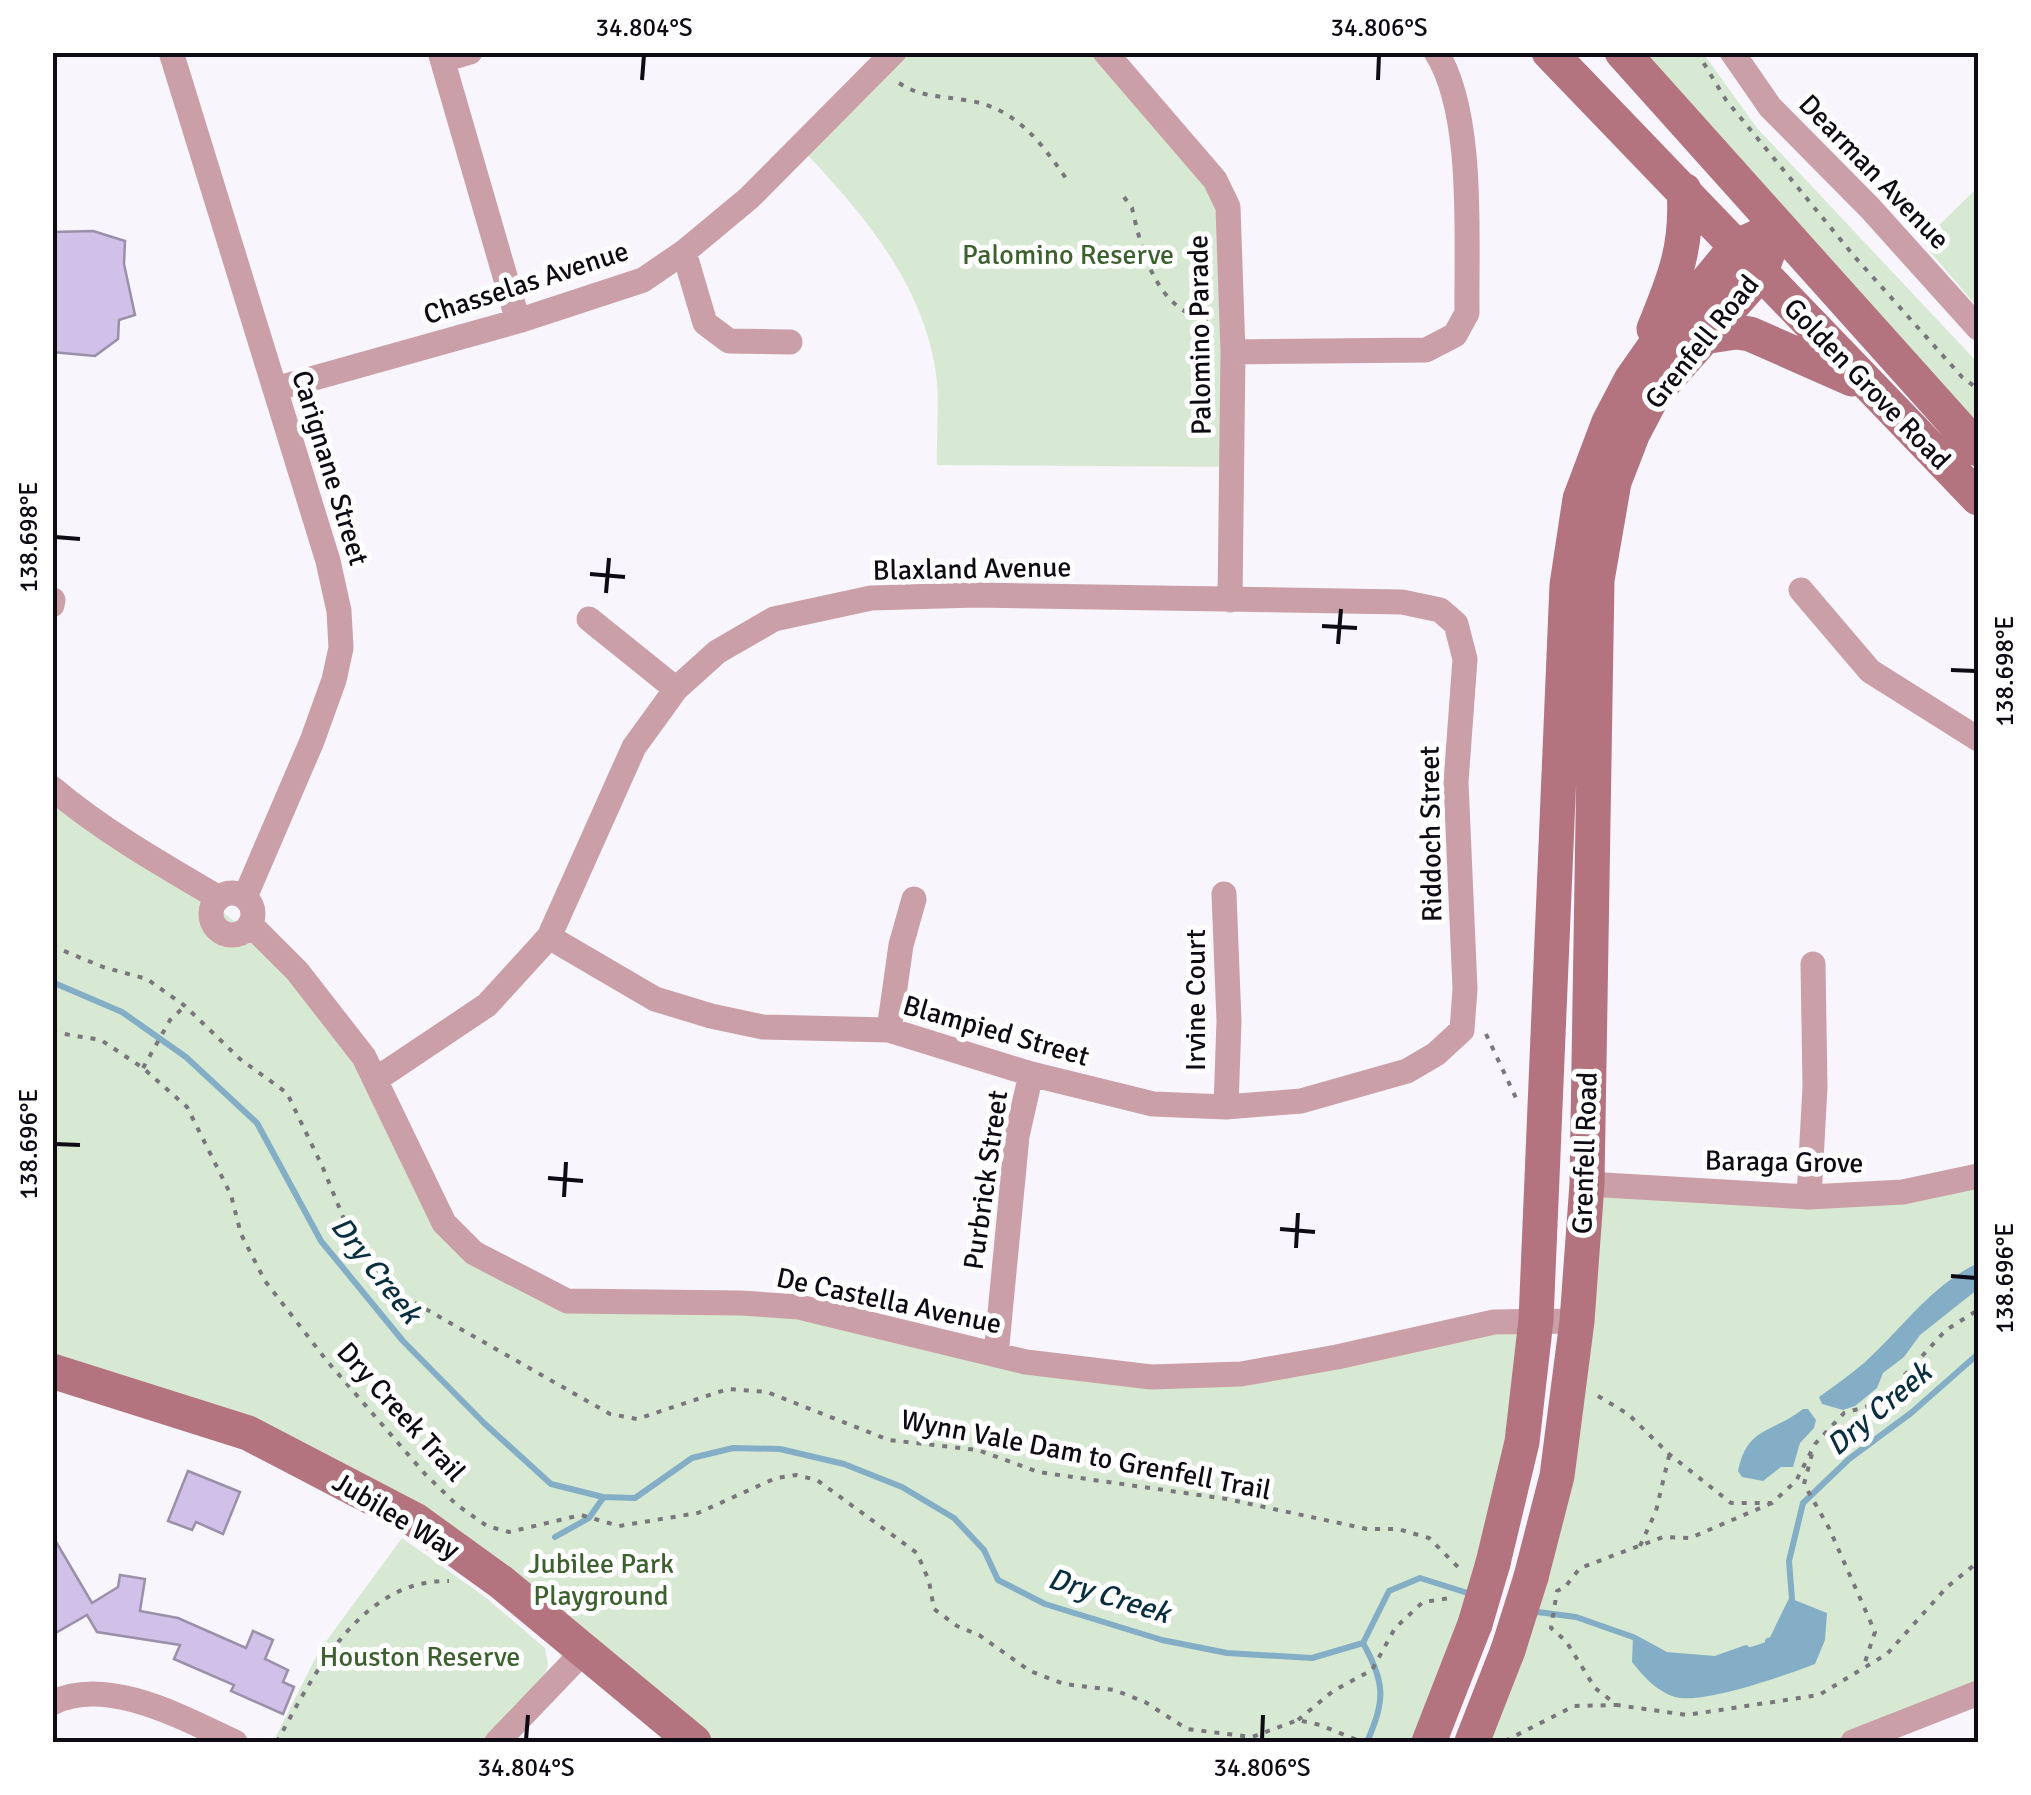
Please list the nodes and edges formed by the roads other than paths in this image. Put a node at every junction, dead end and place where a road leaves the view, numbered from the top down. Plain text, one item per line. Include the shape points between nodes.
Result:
1 (171, 52) edge
2 (470, 52) edge
3 (1105, 52) edge
4 (1436, 52) edge
5 (1549, 52) edge
6 (1622, 52) edge
7 (1732, 52) edge
8 (442, 56) edge
9 (887, 59) edge
10 (1684, 190) junction
11 (1778, 228) junction
12 (1736, 247) junction
13 (684, 252) junction
14 (1760, 274) junction
15 (518, 321) junction
16 (1978, 328) edge
17 (1703, 337) junction
18 (790, 342) dead end
19 (1233, 352) junction
20 (1632, 380) junction
21 (275, 388) junction
22 (1871, 388) junction
23 (1978, 449) edge
24 (1978, 498) edge
25 (1802, 590) dead end
26 (1230, 600) junction
27 (1440, 610) joint
28 (590, 619) dead end
29 (676, 689) junction
30 (1978, 739) edge
31 (52, 788) edge
32 (1224, 894) dead end
33 (232, 897) junction
34 (914, 899) dead end
35 (250, 924) junction
36 (549, 937) junction
37 (1813, 964) dead end
38 (889, 1030) junction
39 (1436, 1054) joint
40 (1030, 1074) junction
41 (376, 1080) junction
42 (1226, 1107) junction
43 (1978, 1176) edge
44 (1587, 1184) junction
45 (1809, 1197) junction
46 (1536, 1320) junction
47 (1578, 1321) junction
48 (996, 1355) junction
49 (52, 1371) edge
50 (584, 1650) junction
51 (1978, 1694) edge
52 (52, 1703) edge
53 (235, 1742) edge
54 (497, 1742) edge
55 (694, 1742) edge
56 (1429, 1742) edge
57 (1472, 1742) edge
58 (1853, 1742) edge

1 - 21 street, Carignane Street
2 - 8 street
3 - 19 street, Palomino Parade via 1215,180 1228,207
4 - 19 street via 1463,140 1468,313 1455,335 1426,350
5 - 10 main road, Golden Grove Road
6 - 11 main road, Golden Grove Road
7 - 16 street, Dearman Avenue via 1770,107
8 - 15 street
9 - 13 street, Chasselas Avenue via 749,198
10 - 12 main road, Golden Grove Road
10 - 20 main road via 1681,260
11 - 12 main road, Grenfell Road
11 - 14 main road, Grenfell Road
11 - 23 main road, Golden Grove Road
12 - 14 main road, Golden Grove Road
12 - 20 main road, Grenfell Road
13 - 15 street, Chasselas Avenue via 642,280
13 - 18 street via 705,323 730,341
14 - 17 main road, Grenfell Road
14 - 22 main road, Golden Grove Road
15 - 21 street, Chasselas Avenue
17 - 22 main road via 1750,334
17 - 44 main road, Grenfell Road via 1653,394 1632,432 1614,482 1597,580
19 - 26 street, Palomino Parade
20 - 46 main road, Grenfell Road via 1592,464 1570,554
21 - 33 street, Carignane Street via 328,560 341,648 312,741
22 - 24 main road, Golden Grove Road
25 - 30 street via 1870,671
26 - 27 street, Blaxland Avenue via 1402,602
26 - 29 street, Blaxland Avenue via 872,598 774,619 717,652
27 - 39 street, Riddoch Street via 1456,624 1465,659 1456,782 1464,989 1462,1030
28 - 29 street
29 - 36 street, Blaxland Avenue via 634,747
31 - 33 street via 125,842
32 - 42 street, Irvine Court
33 - 35 street via 251,904
33 - 35 street via 211,912 216,927 238,934
34 - 38 street
35 - 41 street, De Castella Avenue via 333,1014
36 - 38 street, Blampied Street via 655,999 710,1016 763,1027
36 - 41 street, Blaxland Avenue via 487,1005
37 - 45 street
38 - 40 street, Blampied Street
39 - 42 street, Blampied Street via 1407,1072 1301,1101
40 - 42 street, Blampied Street via 1153,1104
40 - 48 street, Purbrick Street
41 - 48 street, De Castella Avenue via 444,1223 474,1254 567,1301 799,1307
43 - 45 street, Baraga Grove via 1904,1192
44 - 45 street, Baraga Grove
44 - 47 main road, Grenfell Road
46 - 47 street, De Castella Avenue
46 - 48 street, De Castella Avenue via 1459,1328 1241,1374 1151,1377
46 - 56 main road, Grenfell Road, bridge via 1522,1442 1463,1611
47 - 57 main road, Grenfell Road, bridge via 1558,1476 1508,1650
49 - 50 main road, Jubilee Way via 248,1433 415,1520
50 - 54 street
50 - 55 main road, Jubilee Way
51 - 58 street
52 - 53 street via 87,1692 116,1696

